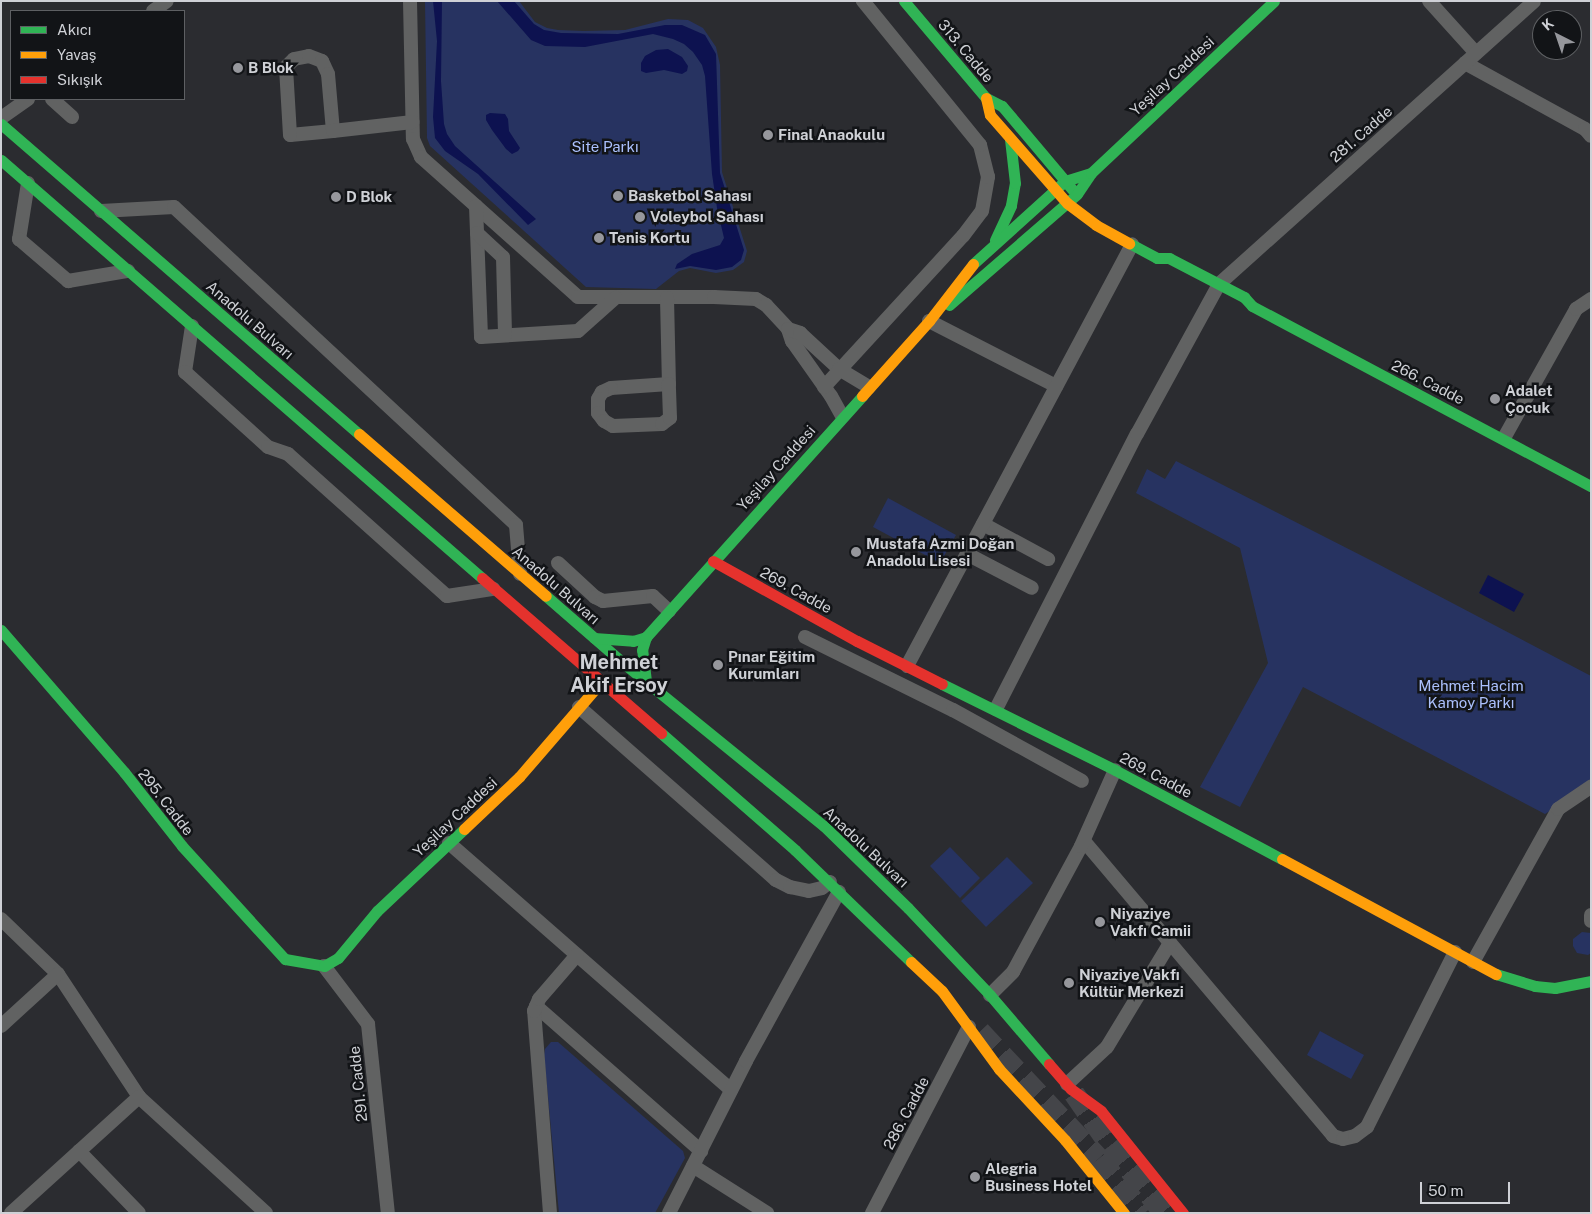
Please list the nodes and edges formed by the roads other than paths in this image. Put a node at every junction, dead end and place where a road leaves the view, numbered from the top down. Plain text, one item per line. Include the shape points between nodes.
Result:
1 (167, 1) edge
2 (410, 1) edge
3 (863, 1) edge
4 (904, 1) edge
5 (1274, 1) edge
6 (1429, 1) edge
7 (1534, 1) edge
8 (154, 10) edge
9 (1476, 53) junction
10 (1465, 63) junction
11 (986, 98) junction
12 (27, 100) edge
13 (53, 100) edge
14 (72, 117) dead end
15 (1, 118) edge
16 (412, 122) junction
17 (1, 124) edge
18 (333, 131) junction
19 (1591, 136) edge
20 (1009, 138) junction
21 (1, 160) edge
22 (1090, 173) junction
23 (28, 183) junction
24 (1071, 188) junction
25 (1061, 196) junction
26 (476, 206) junction
27 (101, 211) junction
28 (1084, 216) junction
29 (477, 233) junction
30 (1132, 244) junction
31 (992, 246) junction
32 (1157, 258) junction
33 (1163, 269) dead end
34 (128, 271) junction
35 (1212, 289) junction
36 (615, 298) junction
37 (667, 298) junction
38 (1591, 299) edge
39 (929, 321) junction
40 (192, 326) junction
41 (788, 329) junction
42 (506, 335) junction
43 (839, 369) junction
44 (669, 384) junction
45 (868, 386) junction
46 (1056, 386) junction
47 (824, 387) junction
48 (842, 416) junction
49 (1504, 438) junction
50 (1591, 486) edge
51 (983, 524) junction
52 (967, 554) junction
53 (1048, 559) dead end
54 (713, 561) junction
55 (558, 563) dead end
56 (520, 574) junction
57 (1032, 588) dead end
58 (492, 589) junction
59 (669, 611) junction
60 (1, 630) edge
61 (646, 636) junction
62 (805, 637) dead end
63 (594, 638) junction
64 (907, 666) junction
65 (646, 681) junction
66 (600, 683) junction
67 (962, 692) junction
68 (579, 707) junction
69 (996, 709) junction
70 (953, 710) junction
71 (1115, 770) junction
72 (1082, 781) dead end
73 (1591, 787) edge
74 (1084, 841) junction
75 (449, 843) junction
76 (834, 887) junction
77 (1591, 915) edge
78 (1591, 921) edge
79 (4, 925) edge
80 (1170, 943) junction
81 (1455, 952) junction
82 (577, 955) junction
83 (1473, 962) junction
84 (324, 966) junction
85 (58, 974) junction
86 (1591, 981) edge
87 (990, 995) junction
88 (536, 1006) junction
89 (1, 1026) edge
90 (969, 1027) junction
91 (1069, 1086) junction
92 (731, 1090) junction
93 (139, 1097) junction
94 (79, 1151) junction
95 (700, 1151) junction
96 (693, 1166) junction
97 (11, 1213) edge
98 (140, 1213) edge
99 (266, 1213) edge
100 (388, 1213) edge
101 (550, 1213) edge
102 (669, 1213) edge
103 (767, 1213) edge
104 (872, 1213) edge
105 (1124, 1213) edge
106 (1183, 1213) edge

1 - 8 street
2 - 16 street
3 - 43 street via 980,145 988,177 982,211 973,223
4 - 11 main road, 313. Cadde
5 - 22 main road, Yeşilay Caddesi
6 - 9 street
7 - 9 street, 281. Cadde
9 - 10 street, 281. Cadde
10 - 19 street via 1585,129
10 - 35 street, 281. Cadde
11 - 20 main road, 313. Cadde via 990,115
11 - 24 main road, 313. Cadde via 1002,106
12 - 15 street
13 - 14 street
16 - 18 street
16 - 26 street via 413,140 420,157
17 - 27 main road, Anadolu Bulvarı
18 - 18 street via 328,74 322,60 309,56 294,58 286,67 290,134
20 - 25 main road, 313. Cadde
20 - 31 main road via 1015,184 1011,205
21 - 23 main road
22 - 24 main road, Yeşilay Caddesi
22 - 24 main road, Yeşilay Caddesi
23 - 34 main road
23 - 34 street via 19,239 68,281
24 - 25 main road, Yeşilay Caddesi
24 - 25 main road, Yeşilay Caddesi
24 - 28 main road
25 - 28 main road, 266. Cadde
25 - 31 main road, Yeşilay Caddesi
25 - 39 main road, Yeşilay Caddesi via 962,296
26 - 29 street
26 - 36 street via 578,297
27 - 56 main road, Anadolu Bulvarı
27 - 56 street via 174,207 516,525
28 - 30 main road, 266. Cadde
29 - 42 street via 504,257
29 - 42 street via 481,337
30 - 32 main road, 266. Cadde
30 - 46 street
31 - 39 main road, Yeşilay Caddesi via 960,279
32 - 33 main road
32 - 35 main road, 266. Cadde via 1169,258
34 - 40 main road
35 - 49 main road, 266. Cadde via 1244,297 1252,306
35 - 69 street, 281. Cadde
36 - 37 street
36 - 42 street via 578,331
37 - 41 street via 714,296 756,299
37 - 44 street
38 - 49 street via 1576,309
39 - 45 main road, Yeşilay Caddesi
39 - 46 street
40 - 58 main road
40 - 58 street via 185,372 268,447 288,454 447,596
41 - 43 street via 800,333
41 - 47 street via 792,341
43 - 45 street
43 - 47 street
44 - 44 street via 611,388 602,392 598,399 598,413 613,426 662,424 670,418
45 - 48 main road, Yeşilay Caddesi
46 - 51 street
47 - 48 street
48 - 54 main road, Yeşilay Caddesi
49 - 50 main road, 266. Cadde
51 - 52 street
51 - 53 street
52 - 57 street
52 - 64 street
54 - 59 main road, Yeşilay Caddesi
54 - 64 main road, 269. Cadde
55 - 59 street via 603,601 653,596
56 - 63 main road, Anadolu Bulvarı
58 - 66 main road
59 - 61 main road, Yeşilay Caddesi
60 - 84 main road, 295. Cadde via 124,772 182,846 285,959
61 - 63 main road via 633,641
61 - 65 main road via 642,650
62 - 70 street
63 - 65 main road, Anadolu Bulvarı
64 - 67 main road, 269. Cadde
65 - 87 main road, Anadolu Bulvarı via 824,826
66 - 68 main road, Yeşilay Caddesi
66 - 76 main road via 705,770
67 - 69 main road, 269. Cadde
67 - 70 street
68 - 75 main road, Yeşilay Caddesi via 519,777
68 - 76 street via 776,880 809,891
69 - 71 main road, 269. Cadde
70 - 72 street
71 - 74 street
71 - 81 main road, 269. Cadde
73 - 83 street via 1558,809
74 - 80 street
74 - 87 street via 1013,972
75 - 82 street
75 - 84 main road, Yeşilay Caddesi via 377,911 338,958
76 - 90 main road via 942,991
76 - 92 street
77 - 78 street
79 - 85 street
80 - 81 street via 1333,1136 1343,1139 1355,1136 1366,1127
80 - 91 street via 1107,1047
81 - 83 main road, 269. Cadde
82 - 88 street
82 - 92 street
83 - 86 main road, 269. Cadde via 1500,976 1535,986 1571,986
84 - 100 street, 291. Cadde via 368,1024
85 - 89 street
85 - 93 street
87 - 91 main road, Anadolu Bulvarı
88 - 95 street
88 - 101 street
90 - 104 street, 286. Cadde
90 - 105 main road via 999,1069 1065,1140
91 - 106 main road, Anadolu Bulvarı via 1101,1111
92 - 95 street
93 - 94 street
93 - 99 street
94 - 97 street
94 - 98 street
95 - 96 street
96 - 102 street
96 - 103 street

